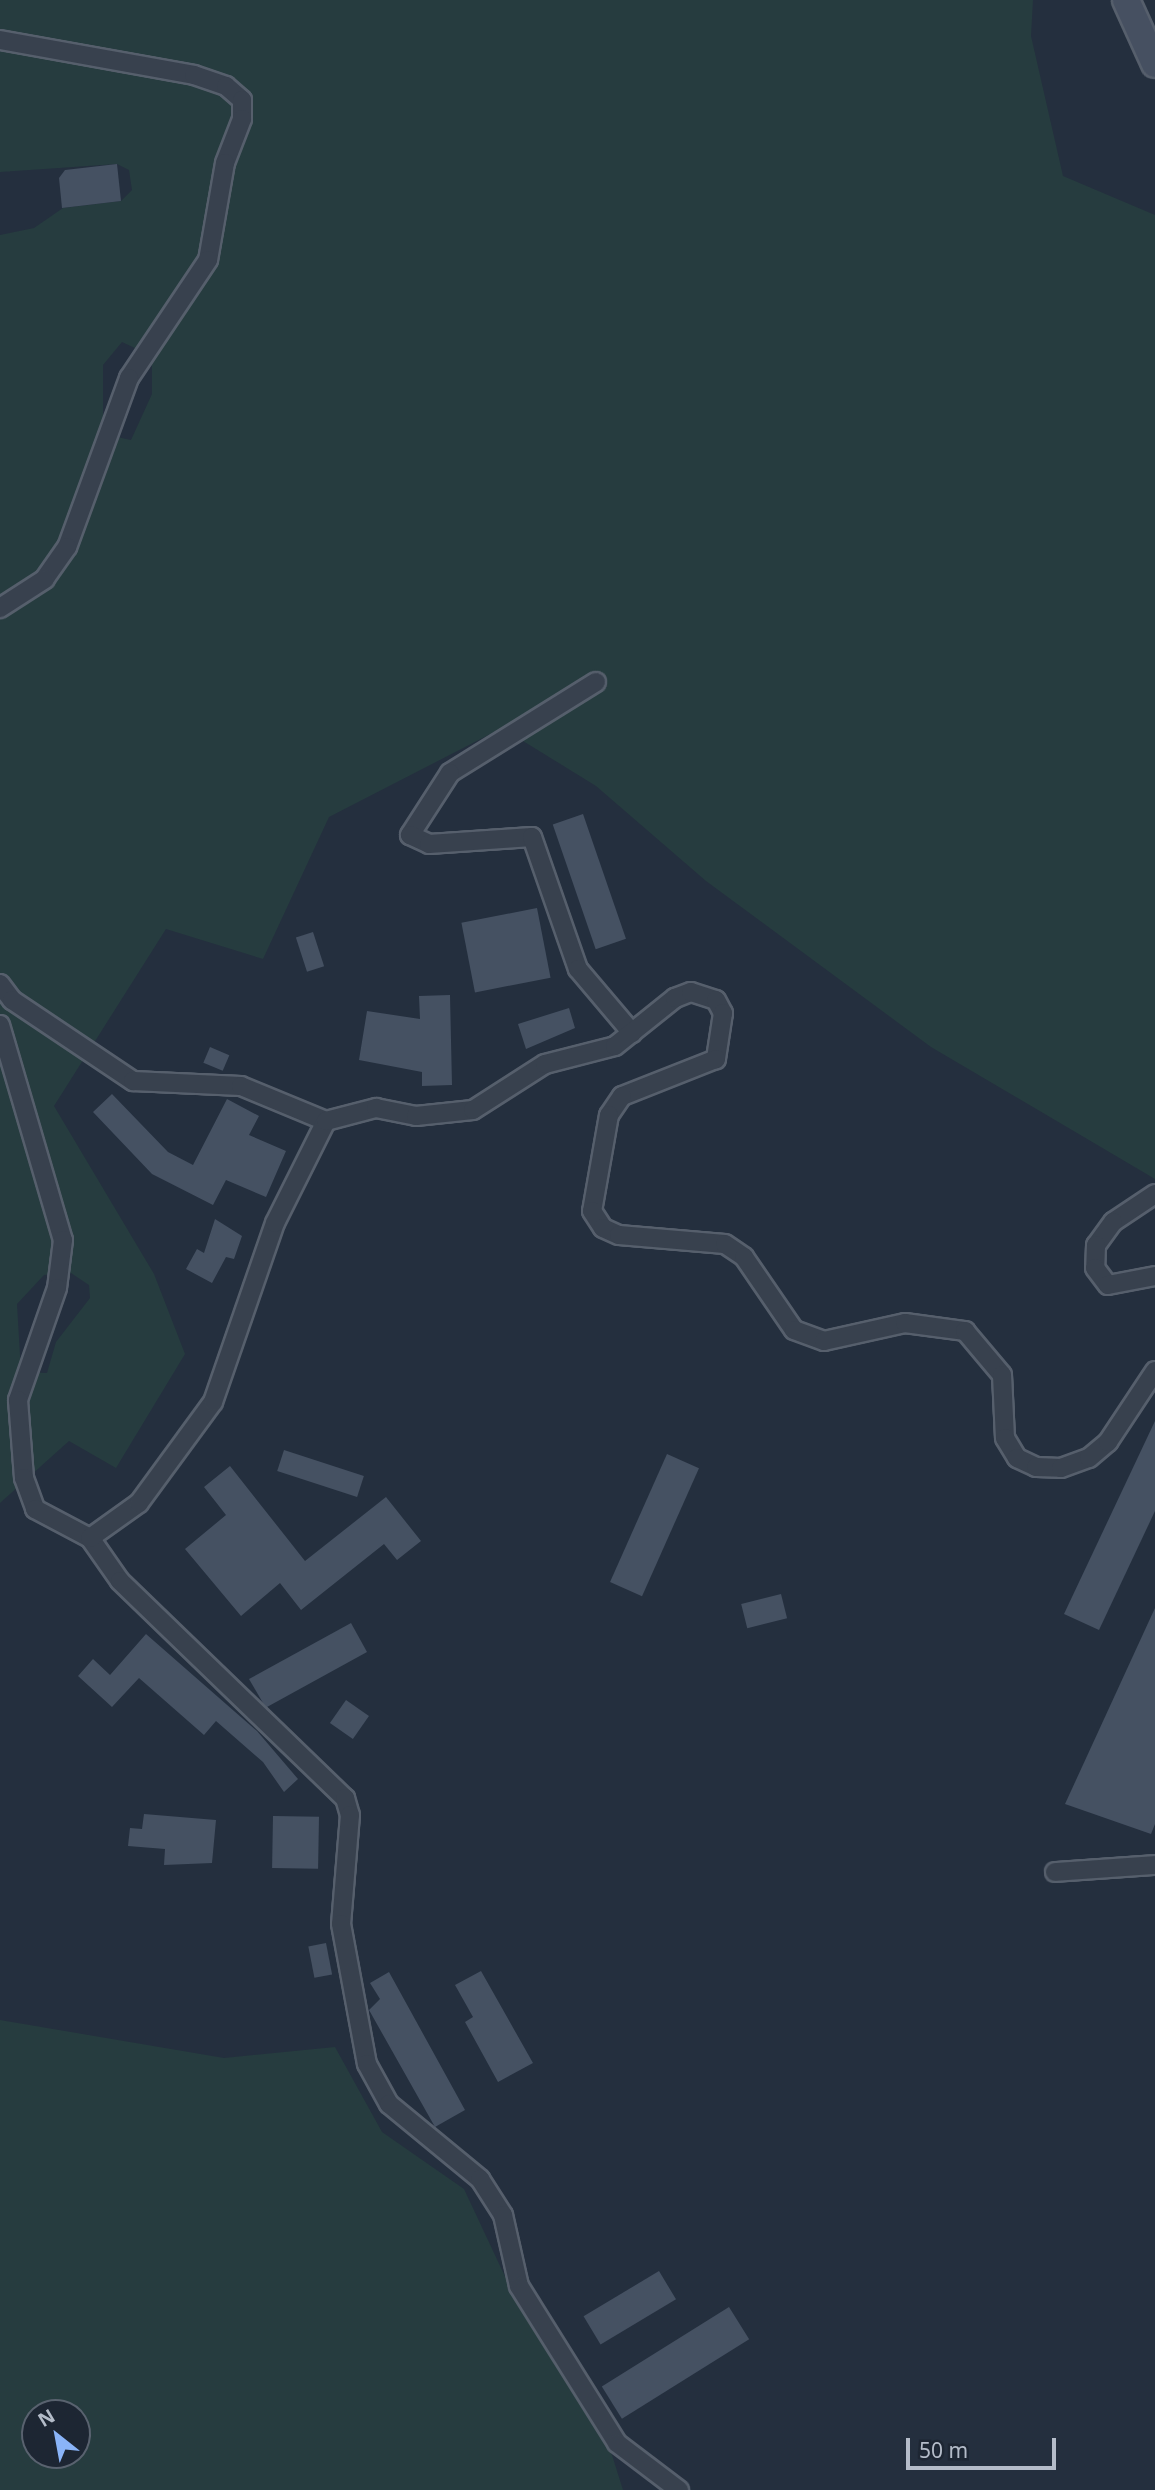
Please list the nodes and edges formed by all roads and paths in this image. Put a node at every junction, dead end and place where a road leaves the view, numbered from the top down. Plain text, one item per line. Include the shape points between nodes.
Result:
1 (1126, 0) edge
2 (0, 40) edge
3 (1152, 58) edge
4 (0, 608) edge
5 (596, 682) dead end
6 (0, 984) edge
7 (0, 1025) edge
8 (632, 1033) junction
9 (326, 1121) junction
10 (1155, 1194) edge
11 (1155, 1276) edge
12 (1155, 1371) edge
13 (90, 1538) junction
14 (1155, 1865) edge
15 (1055, 1872) dead end
16 (679, 2490) edge

1 - 3 street
2 - 4 street via 194,75 226,86 242,100 242,119 225,163 208,260 129,378 67,547 45,579
5 - 8 street via 450,773 410,835 429,844 532,837 578,969
6 - 9 street via 12,1000 133,1081 241,1086
7 - 13 street via 63,1240 57,1288 18,1400 24,1479 35,1509
8 - 9 street via 615,1046 545,1064 474,1110 416,1116 376,1108
8 - 12 street via 691,992 716,1000 723,1013 716,1059 622,1096 609,1115 592,1211 603,1228 619,1235 725,1244 744,1257 794,1330 824,1341 905,1323 965,1331 1002,1375 1004,1438 1017,1458 1036,1467 1061,1468 1089,1458 1108,1442
9 - 13 street via 275,1223 213,1402 139,1503
10 - 11 street via 1113,1222 1096,1245 1095,1268 1108,1285
13 - 16 street via 120,1581 345,1798 351,1815 341,1924 367,2064 389,2104 480,2179 502,2215 519,2286 618,2443
14 - 15 street

